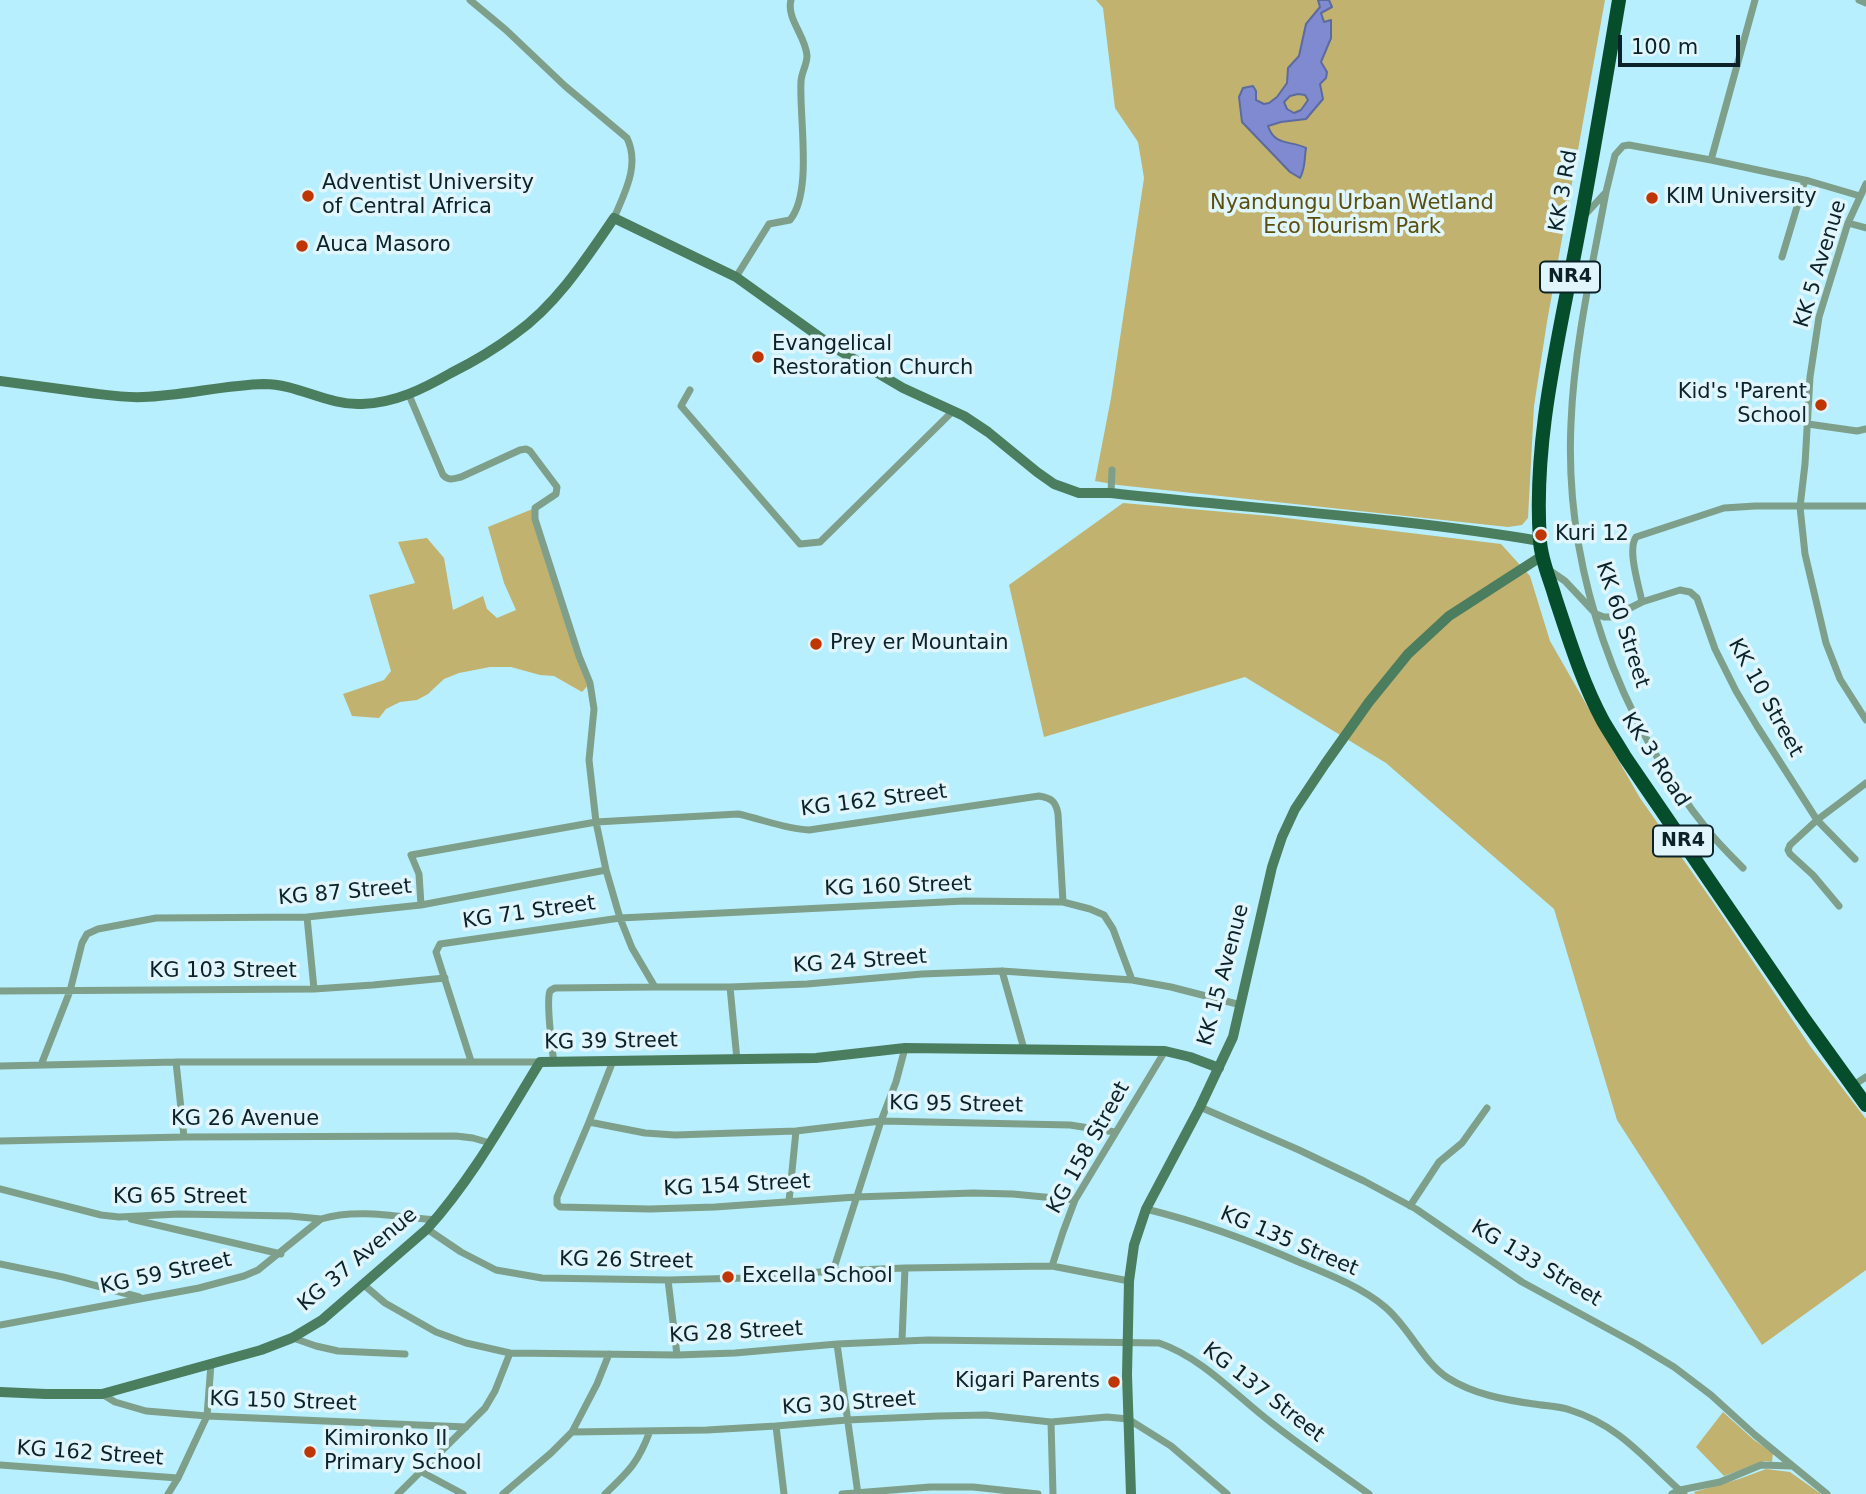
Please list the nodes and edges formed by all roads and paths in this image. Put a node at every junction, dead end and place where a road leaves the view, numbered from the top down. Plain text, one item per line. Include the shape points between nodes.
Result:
1 (470, 0) edge
2 (782, 0) edge
3 (791, 0) edge
4 (1619, 0) edge
5 (1755, 0) edge
6 (1859, 0) edge
7 (1866, 3) edge
8 (789, 11) junction
9 (1711, 160) junction
10 (1805, 180) junction
11 (1866, 184) edge
12 (1606, 192) junction
13 (1860, 196) junction
14 (614, 218) junction
15 (1581, 219) junction
16 (1848, 223) junction
17 (1866, 228) edge
18 (1782, 257) dead end
19 (736, 277) junction
20 (0, 381) edge
21 (690, 390) dead end
22 (410, 395) junction
23 (953, 411) junction
24 (1808, 424) junction
25 (1866, 429) edge
26 (1112, 470) dead end
27 (1111, 494) junction
28 (1866, 506) edge
29 (1800, 507) junction
30 (1542, 555) junction
31 (1643, 602) junction
32 (1595, 614) junction
33 (1866, 720) edge
34 (1866, 783) edge
35 (1817, 820) junction
36 (596, 822) junction
37 (1855, 859) dead end
38 (1743, 868) dead end
39 (606, 870) junction
40 (1063, 902) junction
41 (421, 905) junction
42 (1839, 906) dead end
43 (307, 917) junction
44 (620, 918) junction
45 (1002, 971) junction
46 (445, 978) junction
47 (1132, 980) junction
48 (654, 987) junction
49 (730, 987) junction
50 (314, 989) junction
51 (0, 991) edge
52 (70, 991) junction
53 (1241, 1005) junction
54 (905, 1048) junction
55 (1024, 1049) junction
56 (1165, 1051) junction
57 (737, 1060) junction
58 (471, 1061) junction
59 (613, 1061) junction
60 (176, 1062) junction
61 (540, 1062) junction
62 (554, 1062) junction
63 (41, 1065) junction
64 (0, 1066) edge
65 (1219, 1068) junction
66 (1866, 1077) edge
67 (1851, 1086) junction
68 (1866, 1105) edge
69 (1200, 1107) junction
70 (1487, 1108) dead end
71 (881, 1121) junction
72 (589, 1122) junction
73 (796, 1131) junction
74 (1115, 1132) junction
75 (184, 1137) junction
76 (0, 1140) edge
77 (490, 1143) junction
78 (0, 1189) edge
79 (856, 1197) junction
80 (1075, 1200) junction
81 (789, 1201) junction
82 (1410, 1206) junction
83 (1146, 1209) junction
84 (119, 1217) junction
85 (321, 1219) junction
86 (436, 1220) junction
87 (427, 1229) junction
88 (281, 1254) junction
89 (0, 1264) edge
90 (1052, 1266) junction
91 (905, 1268) junction
92 (833, 1271) junction
93 (668, 1280) junction
94 (1129, 1281) junction
95 (364, 1285) junction
96 (144, 1298) junction
97 (0, 1325) edge
98 (292, 1338) junction
99 (902, 1340) junction
100 (1128, 1342) junction
101 (837, 1344) junction
102 (510, 1353) junction
103 (405, 1354) dead end
104 (609, 1354) junction
105 (677, 1355) junction
106 (211, 1364) junction
107 (0, 1392) edge
108 (103, 1395) junction
109 (206, 1416) junction
110 (1128, 1419) junction
111 (847, 1420) junction
112 (1051, 1422) junction
113 (466, 1426) junction
114 (776, 1426) junction
115 (650, 1431) junction
116 (572, 1432) junction
117 (0, 1465) edge
118 (1792, 1466) junction
119 (420, 1471) junction
120 (178, 1478) junction
121 (858, 1493) edge
122 (1678, 1493) edge
123 (168, 1494) edge
124 (398, 1494) edge
125 (464, 1494) edge
126 (503, 1494) edge
127 (605, 1494) edge
128 (784, 1494) edge
129 (842, 1494) edge
130 (1038, 1494) edge
131 (1053, 1494) edge
132 (1131, 1494) edge
133 (1227, 1494) edge
134 (1369, 1494) edge
135 (1828, 1494) edge

1 - 14 street via 627,138 632,170
2 - 8 street
3 - 8 street
4 - 15 highway, KK 3 Rd / NR4
5 - 9 street
6 - 7 street
8 - 19 street via 807,55 801,78 800,200 790,220 769,224
9 - 10 street
9 - 12 street, KK 60 Street via 1623,146 1615,155
10 - 13 street
10 - 18 street
11 - 13 street, KK 5 Avenue
12 - 15 street
12 - 32 street, KK 60 Street via 1576,366 1571,425 1575,519
13 - 16 street, KK 5 Avenue
14 - 19 street
14 - 22 street via 573,276 515,334
15 - 30 highway, KK 3 Rd / NR4 via 1544,421 1539,482
16 - 17 street
16 - 24 street, KK 5 Avenue via 1819,317
19 - 23 street via 835,348
20 - 22 street via 142,397 271,384 359,405
21 - 23 street via 681,406 800,544 820,542
22 - 36 street via 446,478 461,477 526,449 557,487 556,494 536,508 535,519 590,683 594,709 589,760
23 - 27 street via 1054,484 1079,493
24 - 25 street
24 - 29 street, KK 5 Avenue
26 - 27 street
27 - 30 street via 1496,534
28 - 29 street
29 - 31 street via 1724,508 1636,537 1632,542
29 - 33 street, KK 5 Avenue via 1805,554 1826,643 1840,679
30 - 32 street
30 - 53 street, KK 15 Avenue via 1428,634 1369,702 1325,764 1282,837
30 - 67 highway, KK 3 Road / NR4 via 1576,660 1603,720
31 - 32 street, KK 10 Street via 1612,617
31 - 35 street, KK 10 Street via 1680,590 1697,598 1736,691
32 - 38 street, KK 60 Street via 1621,687 1656,754 1711,834
34 - 35 street
35 - 37 street, KK 10 Street
35 - 42 street via 1788,850
36 - 39 street
36 - 40 street, KG 162 Street via 738,814 809,831 1049,797 1058,814
36 - 41 street via 411,855 419,874
39 - 41 street, KG 87 Street
39 - 44 street
40 - 44 street, KG 160 Street via 964,901
40 - 47 street, KG 160 Street via 1104,915
41 - 43 street, KG 87 Street
43 - 50 street
43 - 52 street, KG 87 Street via 156,918 99,929 87,934 82,943
44 - 46 street, KG 71 Street via 440,944 436,952
44 - 48 street
45 - 47 street, KG 24 Street
45 - 49 street, KG 24 Street
45 - 55 street
46 - 50 street, KG 103 Street
46 - 58 street, KG 71 Street
47 - 53 street, KG 24 Street
48 - 49 street, KG 24 Street
48 - 62 street, KG 24 Street via 551,990
49 - 57 street
50 - 52 street, KG 103 Street
51 - 52 street, KG 103 Street
52 - 63 street
53 - 65 street, KK 15 Avenue
54 - 55 street, KG 39 Street
54 - 57 street, KG 39 Street via 816,1058
54 - 71 street
55 - 56 street, KG 39 Street
56 - 65 street, KG 39 Street
56 - 74 street, KG 158 Street
57 - 59 street, KG 39 Street
58 - 60 street, KG 39 Street
58 - 61 street, KG 39 Street
59 - 62 street, KG 39 Street
59 - 72 street, KG 154 Street
60 - 63 street, KG 39 Street
60 - 75 street
61 - 62 street, KG 39 Street
61 - 77 street, KG 37 Avenue
63 - 64 street, KG 39 Street
65 - 69 street, KK 15 Avenue
66 - 67 street
67 - 68 highway, KK 3 Road / NR4
69 - 82 street, KG 133 Street via 1300,1150
69 - 83 street, KK 15 Avenue
70 - 82 street via 1462,1143 1439,1162
71 - 73 street, KG 95 Street
71 - 74 street, KG 95 Street via 1070,1125
71 - 79 street
72 - 73 street, KG 95 Street via 675,1135
72 - 81 street, KG 154 Street via 557,1197 560,1207 650,1209
73 - 81 street
74 - 80 street, KG 158 Street
75 - 76 street, KG 26 Avenue
75 - 77 street, KG 26 Avenue via 456,1136
77 - 86 street, KG 37 Avenue
78 - 84 street, KG 65 Street
79 - 80 street, KG 154 Street via 973,1192
79 - 81 street, KG 154 Street
79 - 92 street
80 - 90 street, KG 158 Street
82 - 118 street, KG 133 Street via 1522,1282 1674,1367
83 - 94 street, KK 15 Avenue
83 - 122 street, KG 135 Street via 1270,1250 1356,1287 1406,1328 1446,1377 1472,1391 1568,1409 1596,1419 1629,1442
84 - 85 street, KG 65 Street via 179,1214
84 - 88 street
85 - 86 street, KG 65 Street via 358,1214
85 - 88 street, KG 59 Street
86 - 87 street, KG 37 Avenue
87 - 93 street, KG 26 Street via 481,1264 505,1273
87 - 95 street, KG 37 Avenue
88 - 96 street, KG 59 Street via 244,1276
89 - 96 street
90 - 91 street, KG 26 Street
90 - 94 street, KG 26 Street
91 - 92 street, KG 26 Street
91 - 99 street
92 - 93 street, KG 26 Street
93 - 105 street
94 - 100 street, KK 15 Avenue
95 - 98 street, KG 37 Avenue
95 - 102 street, KG 28 Street via 385,1303 436,1332
96 - 97 street, KG 59 Street
98 - 103 street via 338,1351
98 - 106 street, KG 37 Avenue
99 - 100 street, KG 28 Street
99 - 101 street, KG 28 Street
100 - 110 street, KK 15 Avenue
100 - 134 street, KG 137 Street via 1159,1343 1178,1350
101 - 105 street, KG 28 Street
101 - 111 street
102 - 104 street, KG 28 Street
102 - 113 street via 485,1408
104 - 105 street, KG 28 Street
104 - 116 street
106 - 108 street, KG 37 Avenue
106 - 109 street
107 - 108 street, KG 37 Avenue
108 - 109 street, KG 150 Street via 146,1411
109 - 113 street, KG 150 Street
109 - 120 street
110 - 112 street, KG 30 Street
110 - 132 street, KK 15 Avenue
110 - 133 street via 1171,1446
111 - 112 street, KG 30 Street via 986,1415
111 - 114 street, KG 30 Street
111 - 121 street
112 - 131 street
113 - 119 street
114 - 115 street, KG 30 Street
114 - 128 street
115 - 116 street, KG 30 Street
115 - 127 street via 631,1469
116 - 126 street
117 - 120 street, KG 162 Street
118 - 122 street via 1761,1465
118 - 135 street, KG 133 Street
119 - 124 street
119 - 125 street
120 - 123 street
121 - 129 street
121 - 130 street via 972,1487

